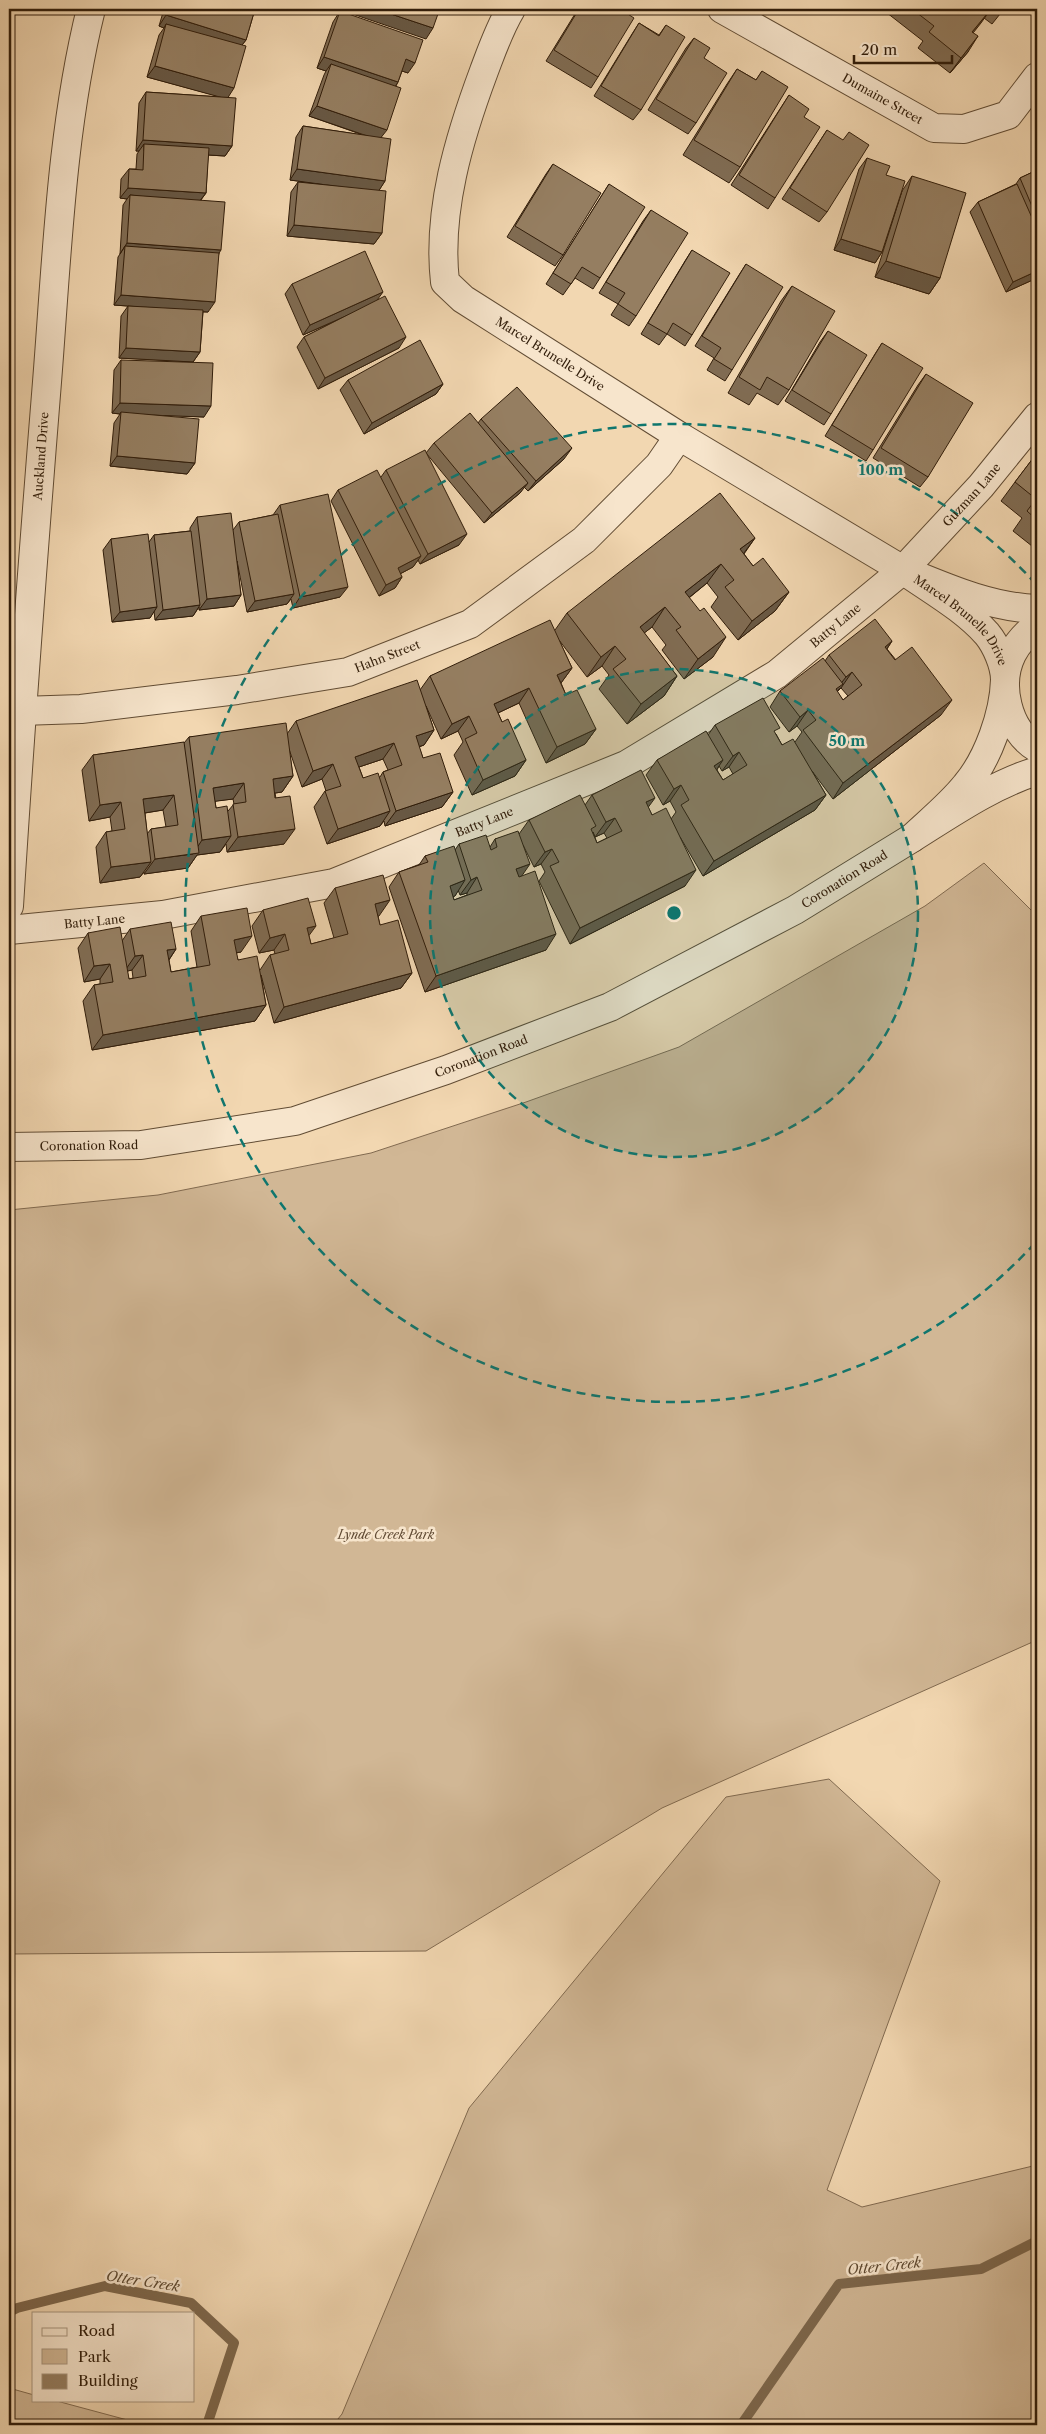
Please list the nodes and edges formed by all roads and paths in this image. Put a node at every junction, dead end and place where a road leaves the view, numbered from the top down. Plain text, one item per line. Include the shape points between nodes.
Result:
1 (91, 9) edge
2 (511, 9) edge
3 (722, 9) edge
4 (1037, 77) edge
5 (1037, 417) edge
6 (678, 436) junction
7 (903, 570) junction
8 (1037, 609) edge
9 (1037, 625) edge
10 (1005, 678) junction
11 (21, 712) junction
12 (1037, 748) edge
13 (1037, 771) edge
14 (912, 838) junction
15 (9, 906) edge
16 (9, 930) edge
17 (9, 1147) edge

1 - 11 street, Auckland Drive via 82,43 69,127
2 - 6 street, Marcel Brunelle Drive via 501,25 468,112 448,194 442,256 445,282 463,298
3 - 4 street, Dumaine Street via 934,128 964,129 1008,115
5 - 7 street, Guzman Lane via 981,486
6 - 7 street, Marcel Brunelle Drive
6 - 11 street, Hahn Street via 659,466 584,540 470,624 348,672 218,692
7 - 8 street, Marcel Brunelle Drive via 998,605
7 - 10 street, Marcel Brunelle Drive via 971,618 988,636 999,655
7 - 16 street, Batty Lane via 777,674 626,765 344,879 164,915
9 - 10 street via 1012,654
10 - 12 street via 1007,703 1016,726
10 - 14 street, Coronation Road via 997,726 985,755 967,784
11 - 15 street, Auckland Drive
13 - 14 street, Coronation Road via 983,794
14 - 17 street, Coronation Road via 795,910 610,1007 446,1070 295,1121 141,1145

